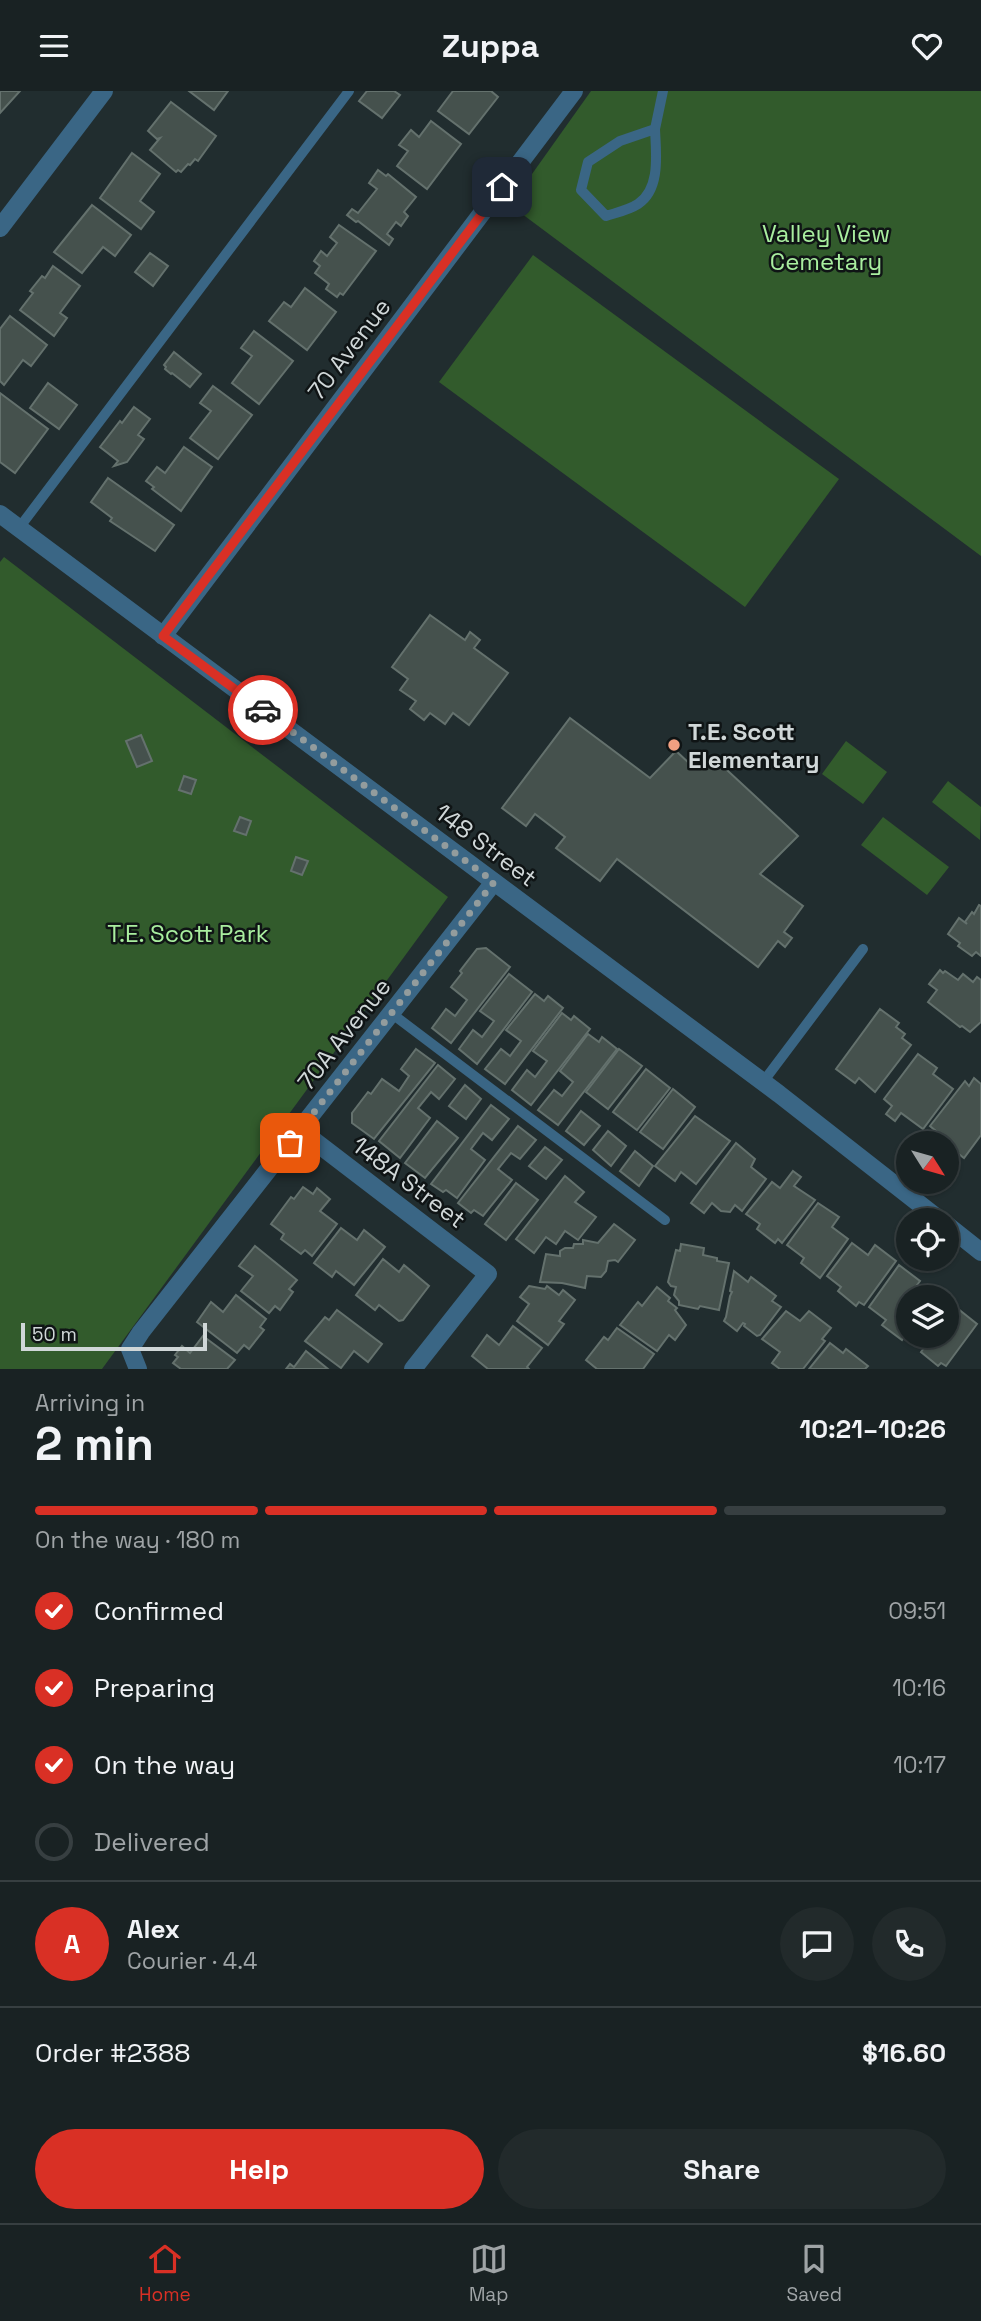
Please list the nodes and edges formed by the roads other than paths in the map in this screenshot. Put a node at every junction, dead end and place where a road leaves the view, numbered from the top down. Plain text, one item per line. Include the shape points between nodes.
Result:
1 (104, 91) edge
2 (349, 91) edge
3 (573, 91) edge
4 (663, 91) edge
5 (655, 129) junction
6 (0, 227) edge
7 (0, 514) edge
8 (19, 528) junction
9 (163, 636) junction
10 (494, 882) junction
11 (863, 949) dead end
12 (391, 1013) junction
13 (763, 1082) junction
14 (300, 1130) junction
15 (925, 1208) edge
16 (665, 1220) dead end
17 (959, 1235) edge
18 (981, 1252) edge
19 (138, 1369) edge
20 (413, 1369) edge

1 - 6 street
2 - 8 lane
3 - 9 street, 70 Avenue
4 - 5 lane
5 - 5 lane via 656,170 649,192 638,204 606,216 581,190 588,162 620,141
7 - 8 street, 148 Street
8 - 9 street, 148 Street
9 - 10 street, 148 Street
10 - 12 street, 70A Avenue
10 - 13 street, 148 Street
11 - 13 lane
12 - 14 street, 70A Avenue
12 - 16 lane
13 - 15 street, 148 Street
14 - 19 street, 70A Avenue via 130,1349
14 - 20 street, 148A Street via 488,1274
17 - 18 street

